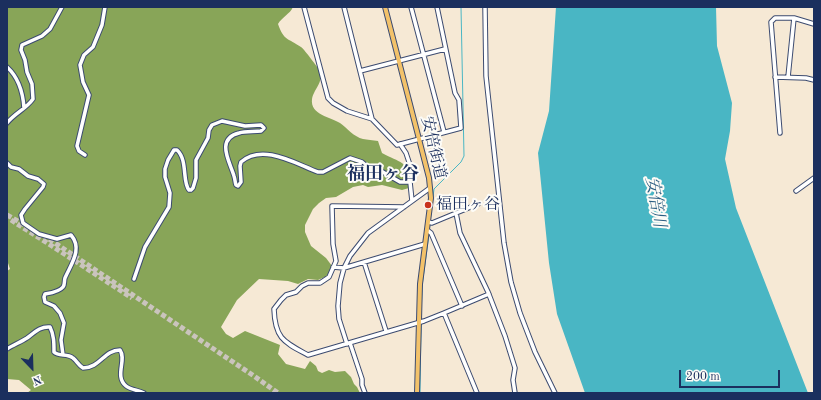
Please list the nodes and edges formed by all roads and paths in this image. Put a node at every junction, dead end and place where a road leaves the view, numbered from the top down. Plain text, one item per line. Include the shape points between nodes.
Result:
1 (62, 7) edge
2 (105, 7) edge
3 (304, 7) edge
4 (344, 7) edge
5 (385, 7) edge
6 (411, 7) edge
7 (437, 7) edge
8 (485, 7) edge
9 (794, 18) junction
10 (814, 24) edge
11 (445, 49) junction
12 (423, 55) junction
13 (399, 61) junction
14 (7, 67) edge
15 (360, 71) junction
16 (775, 77) junction
17 (788, 77) junction
18 (814, 80) edge
19 (24, 108) junction
20 (372, 119) junction
21 (7, 123) edge
22 (444, 132) junction
23 (780, 133) dead end
24 (419, 139) junction
25 (400, 144) junction
26 (85, 155) dead end
27 (7, 164) edge
28 (814, 178) edge
29 (410, 182) junction
30 (430, 188) junction
31 (796, 191) dead end
32 (412, 201) junction
33 (478, 204) dead end
34 (404, 207) junction
35 (456, 213) junction
36 (428, 222) junction
37 (427, 230) junction
38 (425, 244) junction
39 (364, 262) junction
40 (333, 267) junction
41 (344, 268) junction
42 (134, 279) dead end
43 (489, 294) junction
44 (462, 306) junction
45 (444, 313) junction
46 (418, 321) junction
47 (386, 332) junction
48 (348, 343) junction
49 (7, 350) edge
50 (63, 355) junction
51 (362, 385) junction
52 (144, 393) edge
53 (362, 393) edge
54 (365, 393) edge
55 (417, 393) edge
56 (477, 393) edge
57 (514, 393) edge
58 (555, 393) edge

1 - 19 street via 50,29 21,46 34,92 34,99
2 - 26 street via 102,25 93,47 84,55 80,65 83,82 89,95 77,148
3 - 20 street via 328,98 347,111
4 - 15 street
5 - 13 main road, 安倍街道
6 - 12 street
7 - 11 street
8 - 58 street via 486,76 504,243 511,282 535,352
9 - 10 street
9 - 16 street via 775,18 771,22
9 - 17 street
11 - 12 street
11 - 22 street via 455,93 459,100 461,128
12 - 13 street
12 - 22 street
13 - 15 street
13 - 24 main road, 安倍街道
14 - 19 street via 13,72 23,95
15 - 20 street
16 - 17 street
16 - 23 street
17 - 18 street
19 - 21 street
20 - 25 street via 397,145
22 - 24 street
24 - 25 street
24 - 30 main road, 安倍街道
25 - 29 street via 411,168
27 - 50 street via 44,184 21,215 23,223 39,234 57,239 71,235 76,243 77,251 62,288 45,294 44,298 45,302 54,306 60,313 64,323 61,340
28 - 31 street
29 - 32 street
29 - 42 street via 400,182 350,158 323,172 318,172 283,158 265,155 253,156 241,162 241,182 238,186 228,162 226,145 229,139 239,133 261,131 264,128 261,125 245,126 227,121 217,122 209,130 208,138 196,160 194,188 187,188 180,153 174,150 168,160 165,177 170,193 169,207 145,247
30 - 32 street
30 - 36 main road, 安倍街道
32 - 34 street
33 - 35 street
34 - 40 street via 332,206 336,261
34 - 41 street via 368,233
35 - 36 street via 432,223
35 - 43 street via 460,233
36 - 37 main road, 安倍街道
37 - 38 main road, 安倍街道
37 - 44 street via 431,233
38 - 39 street
38 - 46 main road, 安倍街道
39 - 41 street
39 - 47 street
40 - 41 street
40 - 48 street via 329,277 320,283 308,283 281,300 274,309 277,329 284,341 308,355
41 - 48 street via 338,306 339,319
43 - 44 street
43 - 57 street via 515,368
44 - 45 street
45 - 46 street
45 - 56 street
46 - 47 street
46 - 55 main road, 安倍街道
47 - 48 street
48 - 51 street
49 - 50 street via 45,326 50,327 52,332 54,352
50 - 52 street via 73,358 78,366 86,368 98,363 114,350 120,350 123,382 129,388
51 - 53 street
51 - 54 street

